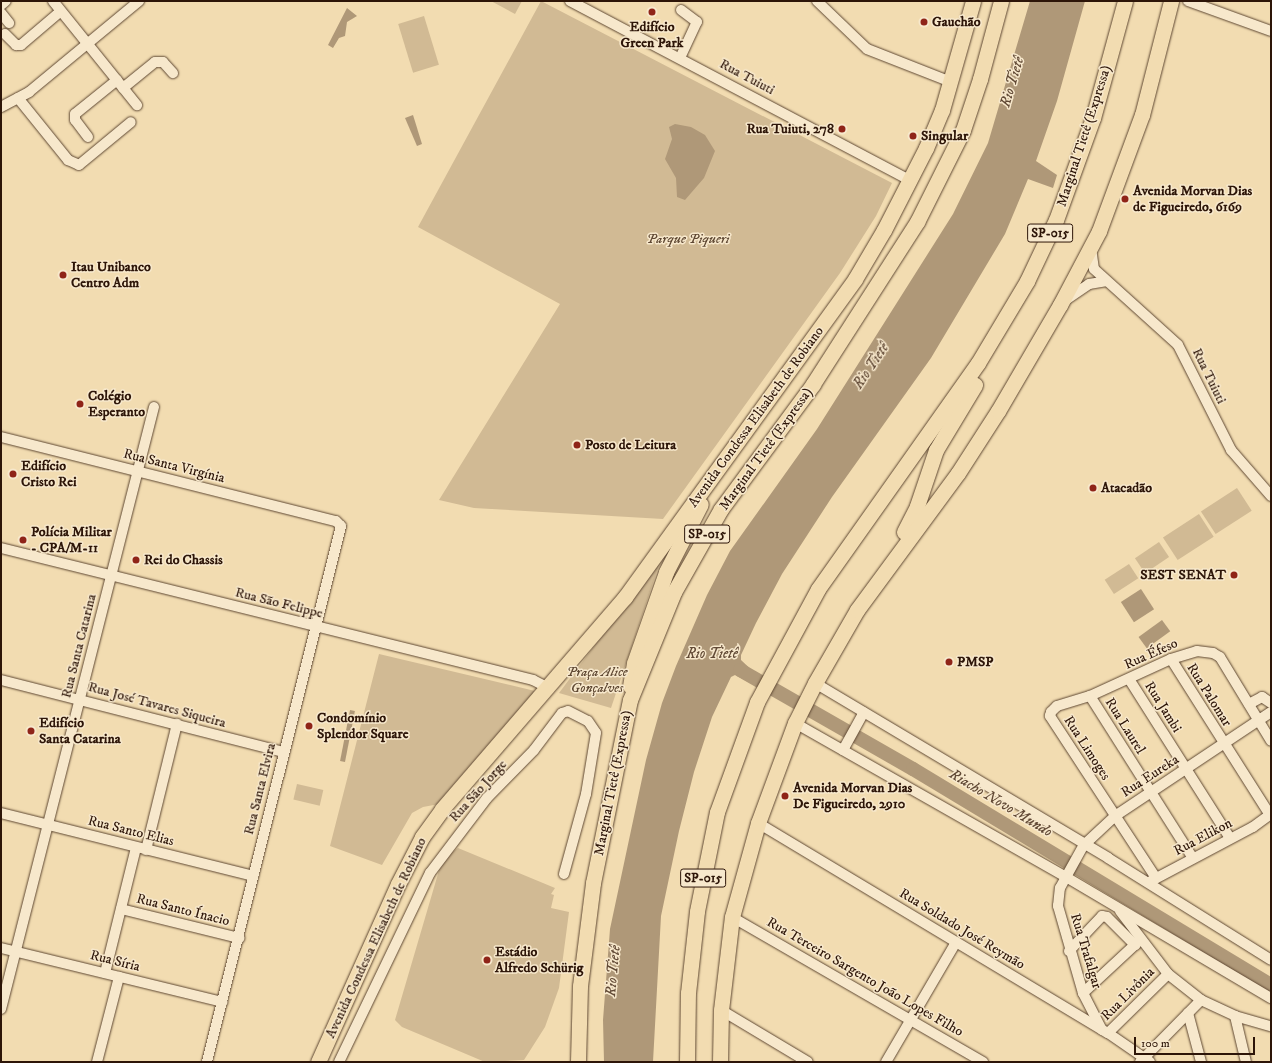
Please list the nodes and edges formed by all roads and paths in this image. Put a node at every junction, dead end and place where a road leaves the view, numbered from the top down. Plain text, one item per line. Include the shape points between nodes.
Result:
1 (6, 1) edge
2 (53, 1) edge
3 (139, 1) edge
4 (570, 1) edge
5 (817, 1) edge
6 (973, 1) edge
7 (1001, 1) edge
8 (1125, 1) edge
9 (1171, 1) edge
10 (1188, 1) edge
11 (1, 5) edge
12 (681, 10) dead end
13 (61, 11) junction
14 (1, 13) edge
15 (9, 23) dead end
16 (1271, 31) edge
17 (5, 34) dead end
18 (87, 44) junction
19 (680, 58) junction
20 (172, 73) dead end
21 (117, 80) junction
22 (950, 82) junction
23 (124, 88) junction
24 (18, 98) junction
25 (137, 105) dead end
26 (1, 107) edge
27 (131, 122) dead end
28 (88, 137) dead end
29 (910, 180) junction
30 (1091, 246) junction
31 (1107, 281) junction
32 (1060, 305) junction
33 (978, 363) junction
34 (154, 407) dead end
35 (748, 428) junction
36 (1, 437) edge
37 (138, 471) junction
38 (1271, 496) edge
39 (340, 524) joint
40 (1, 548) edge
41 (883, 571) junction
42 (112, 576) junction
43 (316, 626) junction
44 (1171, 659) junction
45 (1129, 679) junction
46 (1, 680) edge
47 (549, 688) junction
48 (812, 689) junction
49 (1090, 696) junction
50 (81, 699) junction
51 (630, 700) junction
52 (1271, 703) edge
53 (1249, 704) junction
54 (864, 712) junction
55 (1050, 716) joint
56 (1266, 717) edge
57 (797, 719) junction
58 (177, 724) junction
59 (1271, 741) edge
60 (1224, 745) junction
61 (843, 750) junction
62 (283, 752) junction
63 (1185, 770) junction
64 (1150, 792) junction
65 (1, 813) edge
66 (1270, 814) edge
67 (1115, 816) junction
68 (758, 823) junction
69 (48, 825) junction
70 (1230, 838) junction
71 (1084, 845) junction
72 (141, 849) junction
73 (1193, 858) junction
74 (564, 874) dead end
75 (1068, 874) junction
76 (254, 876) junction
77 (1152, 880) junction
78 (1118, 907) junction
79 (121, 909) junction
80 (732, 917) junction
81 (238, 938) junction
82 (956, 942) junction
83 (1138, 943) junction
84 (1, 948) edge
85 (1069, 951) junction
86 (16, 952) junction
87 (1271, 960) edge
88 (106, 974) junction
89 (1168, 974) junction
90 (119, 977) junction
91 (1083, 993) junction
92 (1271, 998) edge
93 (1201, 1000) junction
94 (222, 1002) junction
95 (1, 1009) edge
96 (721, 1010) junction
97 (1188, 1013) junction
98 (1235, 1016) junction
99 (912, 1020) junction
100 (1271, 1026) edge
101 (1105, 1032) junction
102 (719, 1041) junction
103 (1145, 1061) edge
104 (97, 1062) edge
105 (207, 1062) edge
106 (318, 1062) edge
107 (339, 1062) edge
108 (578, 1062) edge
109 (687, 1062) edge
110 (713, 1062) edge
111 (720, 1062) edge
112 (808, 1062) edge
113 (886, 1062) edge
114 (983, 1062) edge
115 (1201, 1062) edge
116 (1246, 1062) edge

1 - 11 street
2 - 13 street
3 - 18 street
4 - 19 street, Rua Tuiuti
5 - 22 street via 867,49
6 - 22 highway, Avenida Condessa Elisabeth de Robiano
7 - 51 highway, Marginal Tietê (Expressa) / SP-015 via 963,130 917,222 813,384 721,509 674,592
8 - 33 highway, Marginal Tietê (Expressa) / SP-015 via 1093,118 1056,220 1027,281
9 - 30 highway via 1142,115 1103,222
10 - 16 street
12 - 19 street via 697,22
13 - 17 street via 21,45 16,45
13 - 18 street
14 - 15 street
18 - 21 street
18 - 24 street
19 - 29 street, Rua Tuiuti
20 - 23 street via 163,62 155,62
21 - 23 street
21 - 28 street via 76,114 75,120
22 - 29 highway, Avenida Condessa Elisabeth de Robiano via 939,116
23 - 25 street
24 - 26 street
24 - 27 street via 68,160 79,166
29 - 35 highway, Avenida Condessa Elisabeth de Robiano via 855,279
30 - 31 street, Rua Tuiuti via 1092,264
30 - 32 highway
31 - 32 street via 1089,284
31 - 38 street, Rua Tuiuti via 1178,345 1232,450
32 - 41 highway via 998,411 958,473
33 - 41 highway via 974,387 936,450 917,506 884,563
33 - 109 highway, Marginal Tietê (Expressa) / SP-015 via 818,589 757,702 717,812 697,911 688,993
34 - 37 street, Rua Santa Catarina
35 - 47 highway, Avenida Condessa Elisabeth de Robiano via 625,597
35 - 51 highway via 746,437 708,492 666,572 634,663
36 - 37 street, Rua Santa Virgínia
37 - 39 street, Rua Santa Virgínia
37 - 42 street, Rua Santa Catarina
39 - 43 street, Rua Santa Elvira via 341,530
40 - 42 street, Rua São Felippe
41 - 48 highway via 857,610
42 - 43 street, Rua São Felippe
42 - 50 street, Rua Santa Catarina
43 - 47 street, Rua São Felippe via 533,680
43 - 62 street, Rua Santa Elvira
44 - 45 street, Rua Éfeso
44 - 53 street, Rua Éfeso via 1197,651 1218,655
44 - 60 street, Rua Palomar
45 - 49 street, Rua Éfeso
45 - 63 street, Rua Jambi
46 - 50 street, Rua José Tavares Siqueira
47 - 106 highway, Avenida Condessa Elisabeth de Robiano via 442,809 422,837
48 - 54 street
48 - 57 highway
49 - 55 street, Rua Éfeso via 1057,706
49 - 64 street, Rua Laurel
50 - 58 street, Rua José Tavares Siqueira
50 - 69 street, Rua Santa Catarina
51 - 108 highway, Marginal Tietê (Expressa) / SP-015 via 594,883 580,986
52 - 53 street via 1262,697
53 - 56 street, Rua Éfeso
54 - 61 street
54 - 71 street
55 - 67 street, Rua Limoges
56 - 59 street
56 - 60 street, Rua Eureka
57 - 61 street
57 - 68 highway
58 - 62 street, Rua José Tavares Siqueira
58 - 72 street
60 - 63 street, Rua Eureka
60 - 66 street, Rua Palomar
61 - 75 street
62 - 76 street, Rua Santa Elvira
63 - 64 street, Rua Eureka
63 - 70 street, Rua Jambi
64 - 67 street, Rua Eureka
64 - 73 street, Rua Laurel
65 - 69 street, Rua Santo Elias
66 - 70 street, Rua Elikon
67 - 71 street, Rua Eureka
67 - 77 street, Rua Limoges
68 - 80 highway
68 - 82 street, Rua Soldado José Reymão
69 - 72 street, Rua Santo Elias
69 - 86 street, Rua Santa Catarina
70 - 73 street, Rua Elikon
71 - 75 street, Rua Eureka
71 - 77 street
72 - 76 street, Rua Santo Elias
72 - 79 street
73 - 77 street, Rua Elikon
74 - 107 street, Rua São Jorge via 586,794 596,733 588,721 568,711 562,713 534,750 487,798 442,854 430,873
75 - 78 street
75 - 85 street, Rua Trafalgar via 1060,888 1058,906
76 - 81 street, Rua Santa Elvira
77 - 87 street
78 - 83 street
78 - 92 street
79 - 81 street, Rua Santo Ínacio
79 - 88 street
80 - 96 highway
80 - 99 street, Rua Terceiro Sargento João Lopes Filho
81 - 94 street, Rua Santa Elvira
82 - 99 street
82 - 101 street, Rua Soldado José Reymão
83 - 85 street via 1107,917 1102,916
83 - 89 street
83 - 91 street
84 - 86 street, Rua Síria
85 - 91 street, Rua Trafalgar
86 - 88 street, Rua Síria
86 - 95 street, Rua Santa Catarina
88 - 90 street, Rua Síria
89 - 93 street
89 - 101 street, Rua Livônia
90 - 94 street, Rua Síria
90 - 104 street
91 - 101 street, Rua Trafalgar
93 - 97 street
93 - 98 street
94 - 105 street, Rua Santa Elvira
96 - 102 highway
96 - 112 street
97 - 103 street
97 - 115 street
98 - 100 street
98 - 116 street
99 - 113 street
99 - 114 street, Rua Terceiro Sargento João Lopes Filho
101 - 103 street, Rua Soldado José Reymão
102 - 110 highway via 714,1048
102 - 111 highway

